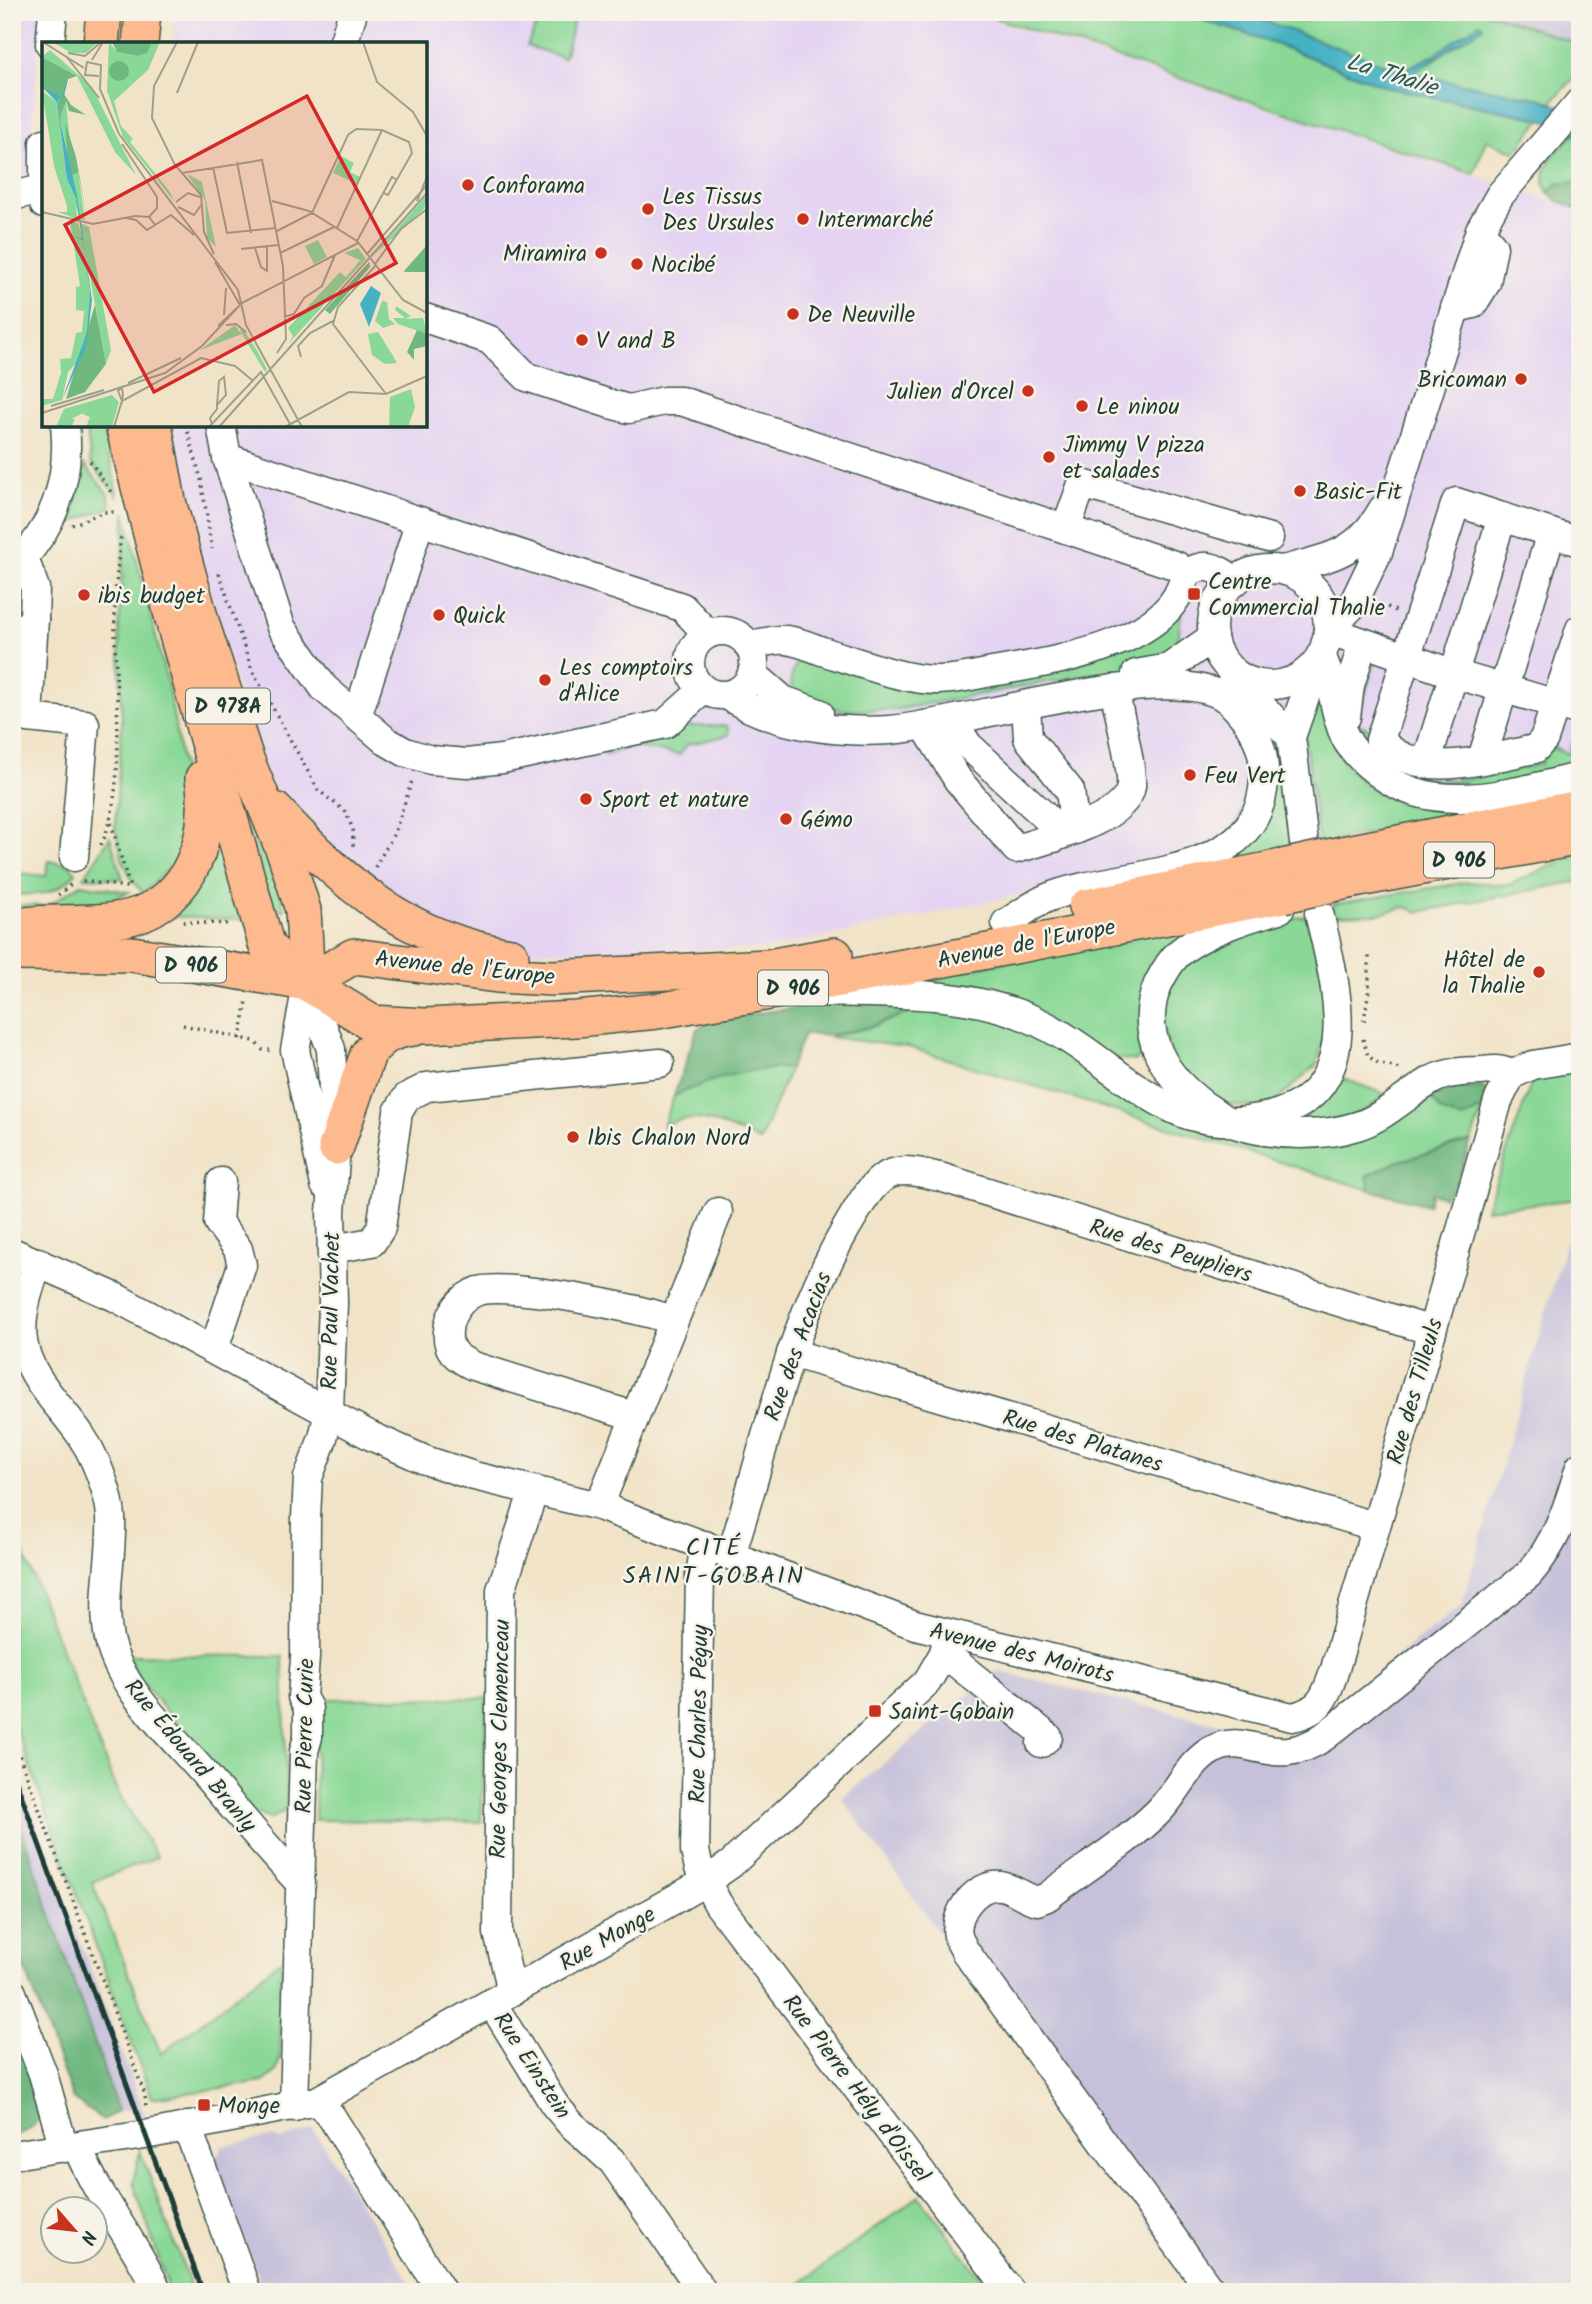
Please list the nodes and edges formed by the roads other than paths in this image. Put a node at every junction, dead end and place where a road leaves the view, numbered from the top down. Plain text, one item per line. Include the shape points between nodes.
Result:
1 (53, 12) edge
2 (104, 12) edge
3 (143, 12) edge
4 (353, 12) edge
5 (50, 42) edge
6 (101, 42) edge
7 (140, 42) edge
8 (344, 42) edge
9 (1580, 102) edge
10 (42, 190) edge
11 (12, 196) edge
12 (427, 319) edge
13 (65, 427) edge
14 (123, 427) edge
15 (154, 427) edge
16 (221, 427) edge
17 (227, 458) junction
18 (1398, 482) junction
19 (1502, 517) junction
20 (420, 521) junction
21 (1066, 529) junction
22 (1551, 533) junction
23 (1269, 538) dead end
24 (1580, 542) edge
25 (18, 564) edge
26 (1283, 570) junction
27 (1185, 574) junction
28 (1236, 580) junction
29 (34, 619) junction
30 (1580, 629) edge
31 (708, 634) junction
32 (1213, 637) junction
33 (12, 638) edge
34 (1363, 643) junction
35 (1322, 649) junction
36 (1406, 657) junction
37 (751, 660) junction
38 (1454, 674) junction
39 (1234, 683) junction
40 (1503, 688) junction
41 (1114, 689) junction
42 (715, 692) junction
43 (195, 698) junction
44 (1026, 706) junction
45 (1567, 707) edge
46 (357, 717) junction
47 (958, 718) junction
48 (924, 725) junction
49 (1290, 737) junction
50 (1345, 738) junction
51 (1482, 759) junction
52 (1426, 764) junction
53 (1580, 777) edge
54 (262, 796) junction
55 (1580, 808) edge
56 (1065, 834) junction
57 (1580, 837) edge
58 (74, 857) dead end
59 (1340, 869) junction
60 (1289, 878) junction
61 (1320, 913) dead end
62 (1006, 923) junction
63 (12, 927) edge
64 (12, 953) edge
65 (553, 978) junction
66 (307, 983) junction
67 (776, 991) junction
68 (425, 1026) junction
69 (1580, 1057) edge
70 (660, 1063) dead end
71 (1511, 1075) junction
72 (1230, 1123) junction
73 (336, 1147) junction
74 (911, 1171) joint
75 (221, 1182) dead end
76 (331, 1212) junction
77 (718, 1212) dead end
78 (332, 1249) junction
79 (25, 1257) edge
80 (673, 1320) junction
81 (1432, 1331) junction
82 (214, 1349) junction
83 (792, 1353) junction
84 (329, 1410) junction
85 (634, 1416) junction
86 (1580, 1467) edge
87 (534, 1490) junction
88 (599, 1506) junction
89 (1374, 1526) junction
90 (718, 1550) junction
91 (946, 1644) junction
92 (1318, 1706) joint
93 (1041, 1744) dead end
94 (705, 1882) junction
95 (301, 1884) junction
96 (12, 1993) edge
97 (502, 1997) junction
98 (306, 2104) junction
99 (187, 2126) junction
100 (70, 2147) junction
101 (12, 2155) edge
102 (158, 2292) edge
103 (247, 2292) edge
104 (442, 2292) edge
105 (703, 2292) edge
106 (1011, 2292) edge
107 (1212, 2292) edge

1 - 5 street
2 - 6 main road
3 - 7 main road
4 - 8 street
9 - 18 street via 1500,195 1480,230
10 - 11 street
12 - 21 street via 490,340 527,377 587,397 629,409 681,401
13 - 25 street via 63,485 48,524
14 - 43 main road, D 978A
15 - 54 main road, D 978A via 183,559 224,695
16 - 17 street
17 - 20 street
17 - 46 street via 281,627 324,688
18 - 26 street via 1377,521 1356,544 1337,556
18 - 35 street via 1378,552 1361,591
19 - 22 street
19 - 36 street via 1456,502
19 - 38 street
20 - 31 street via 682,607
20 - 46 street
21 - 23 street via 1082,484
21 - 27 street via 1177,566
22 - 24 street
22 - 40 street
25 - 29 street via 35,588
26 - 28 street via 1260,570
26 - 35 street via 1316,592 1327,614
27 - 28 street via 1201,565
27 - 37 street via 1176,599 1159,617 1109,645 1052,662 935,680 787,640
28 - 32 street via 1216,606
29 - 33 street
29 - 58 street via 28,718 85,724
30 - 45 street
31 - 37 street via 734,633
31 - 42 street via 698,641 691,675
32 - 37 street via 1180,663 1155,673 1052,686 891,716 811,712 783,700
32 - 39 street
34 - 35 street
34 - 36 street
34 - 50 street via 1350,685
35 - 39 street via 1295,680
35 - 49 street
35 - 50 street
36 - 38 street
36 - 52 street via 1380,740 1408,759
37 - 42 street via 738,691
38 - 40 street
38 - 52 street
39 - 41 street via 1217,691 1195,687
39 - 49 street
39 - 62 street via 1265,765 1261,800 1243,831 1206,858 1181,868 1048,898
40 - 45 street
40 - 51 street
41 - 44 street
41 - 56 street via 1131,786 1122,807
42 - 46 street via 665,724 502,759 467,762 432,760 405,752
42 - 48 street via 784,721 888,730
43 - 63 main road via 207,803 204,839 180,884 151,908 130,917
43 - 66 main road, D 978A via 267,947
44 - 47 street
44 - 56 street via 1028,738 1070,791
45 - 51 street via 1535,749
47 - 48 street
47 - 56 street via 959,731 968,745
48 - 56 street via 958,780 1016,849
49 - 60 street
50 - 53 street via 1382,777 1433,796 1486,797
51 - 52 street
54 - 65 main road via 342,878 391,914 468,947 528,958
54 - 66 main road, D 978A via 303,910
55 - 59 main road, Avenue de l'Europe / D 906
57 - 59 main road, Avenue de l'Europe / D 906
59 - 60 main road, Avenue de l'Europe / D 906, bridge
60 - 62 main road, Avenue de l'Europe / D 906
60 - 67 main road, Avenue de l'Europe / D 906
60 - 72 street via 1222,929 1179,953 1154,994 1152,1037 1170,1075
61 - 72 street via 1339,1007 1338,1044 1329,1073 1312,1096 1285,1113
62 - 65 main road, Avenue de l'Europe / D 906 via 768,967
64 - 66 main road, D 906 via 132,954
65 - 66 main road, Avenue de l'Europe / D 906 via 354,956
66 - 68 main road, Avenue de l'Europe / D 906 via 372,1023
66 - 73 street, Rue Paul Vachet via 331,1049
66 - 76 street, Rue Paul Vachet via 295,1050
67 - 68 main road, Avenue de l'Europe / D 906 via 657,1011
67 - 72 street via 944,996 986,1005 1029,1018 1067,1038 1171,1108
68 - 73 main road via 391,1031 376,1043 368,1054
69 - 71 street via 1533,1065
70 - 78 street via 427,1087 407,1097 398,1112 381,1228 372,1242
71 - 72 street via 1504,1070 1456,1072 1435,1079 1360,1125 1332,1133 1273,1133
71 - 81 street, Rue des Tilleuls via 1498,1101
73 - 76 street, Rue Paul Vachet
74 - 81 street, Rue des Peupliers
74 - 83 street, Rue des Acacias via 892,1173 878,1181 864,1198 826,1266
75 - 82 street via 218,1222 238,1248 242,1265
76 - 78 street, Rue Paul Vachet
77 - 80 street
78 - 84 street, Rue Paul Vachet
79 - 82 street, Avenue des Moirots
79 - 95 street, Rue Édouard Branly via 20,1330 30,1369 81,1433 111,1515 105,1616 120,1669 164,1727
80 - 85 street
80 - 85 street via 644,1309 504,1289 481,1290 463,1299 449,1321 451,1351 473,1366
81 - 89 street, Rue des Tilleuls
82 - 84 street, Avenue des Moirots
83 - 89 street, Rue des Platanes
83 - 90 street, Rue des Acacias
84 - 87 street, Avenue des Moirots via 371,1436 425,1460
84 - 95 street, Rue Pierre Curie via 307,1491 302,1697 308,1708 308,1737
85 - 88 street
86 - 107 street via 1562,1524 1529,1574 1325,1736 1296,1752 1281,1754 1234,1745 1217,1747 1203,1755 1157,1813 1047,1897 1037,1901 1004,1886 991,1886 964,1907 958,1936 965,1951
87 - 88 street, Avenue des Moirots
87 - 97 street, Rue Georges Clemenceau via 501,1590 498,1933
88 - 90 street, Avenue des Moirots
89 - 92 street, Rue des Tilleuls via 1335,1669
90 - 91 street, Avenue des Moirots
90 - 94 street, Rue Charles Péguy via 700,1575 695,1851
91 - 92 street, Avenue des Moirots via 1282,1715 1308,1714
91 - 93 street via 1048,1737
91 - 94 street, Rue Monge via 927,1682 913,1696 731,1864
94 - 97 street, Rue Monge
94 - 106 street, Rue Pierre Hély d'Oissel
95 - 98 street, Rue Pierre Curie
96 - 100 street
97 - 98 street, Rue Monge
97 - 105 street, Rue Einstein via 554,2104 613,2162
98 - 99 street, Rue Monge
98 - 104 street via 331,2116
99 - 100 street, Rue Monge
99 - 103 street
100 - 101 street, Rue Monge
100 - 102 street via 133,2241

